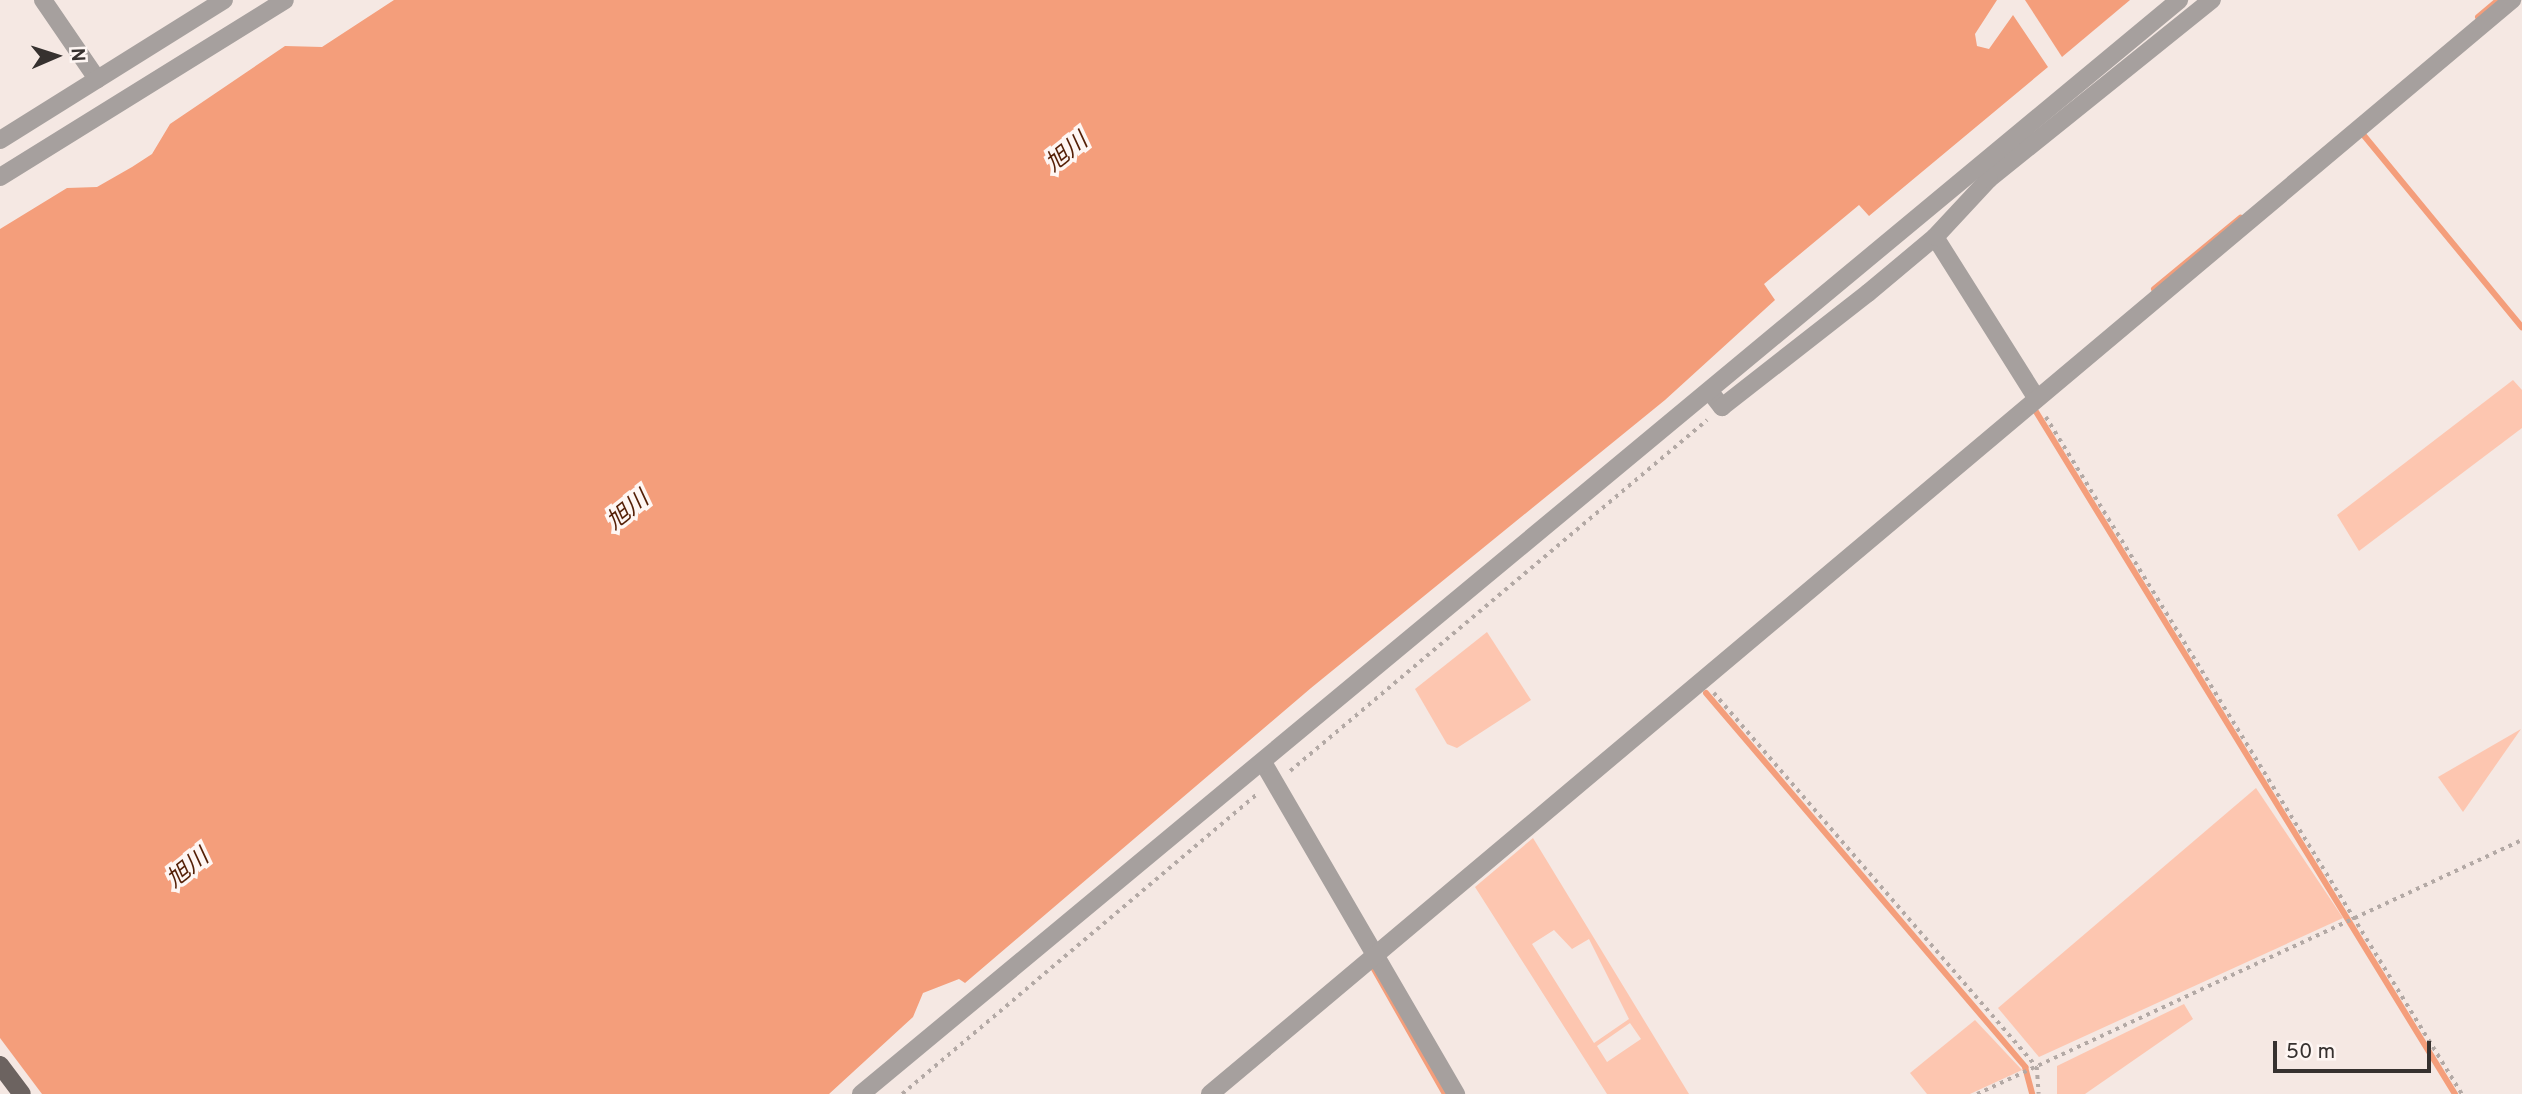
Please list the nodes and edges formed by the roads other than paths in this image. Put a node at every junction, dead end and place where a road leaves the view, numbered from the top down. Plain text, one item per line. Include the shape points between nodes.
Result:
1 (43, 0) edge
2 (224, 0) edge
3 (285, 0) edge
4 (2179, 0) edge
5 (2212, 0) edge
6 (2512, 0) edge
7 (97, 79) junction
8 (0, 140) edge
9 (1984, 173) junction
10 (0, 177) edge
11 (1935, 237) junction
12 (1711, 393) junction
13 (2034, 393) junction
14 (1265, 764) junction
15 (1373, 955) junction
16 (0, 1065) edge
17 (22, 1094) edge
18 (861, 1094) edge
19 (1210, 1094) edge
20 (1456, 1094) edge

1 - 7 street
2 - 7 street
3 - 10 street
4 - 9 street
5 - 9 street
6 - 13 street
7 - 8 street
9 - 11 street
9 - 12 street
11 - 12 street via 1722,407
11 - 13 street
12 - 14 street
13 - 15 street via 1704,681
14 - 15 street
14 - 18 street via 1020,957
15 - 19 street
15 - 20 street
16 - 17 main road

